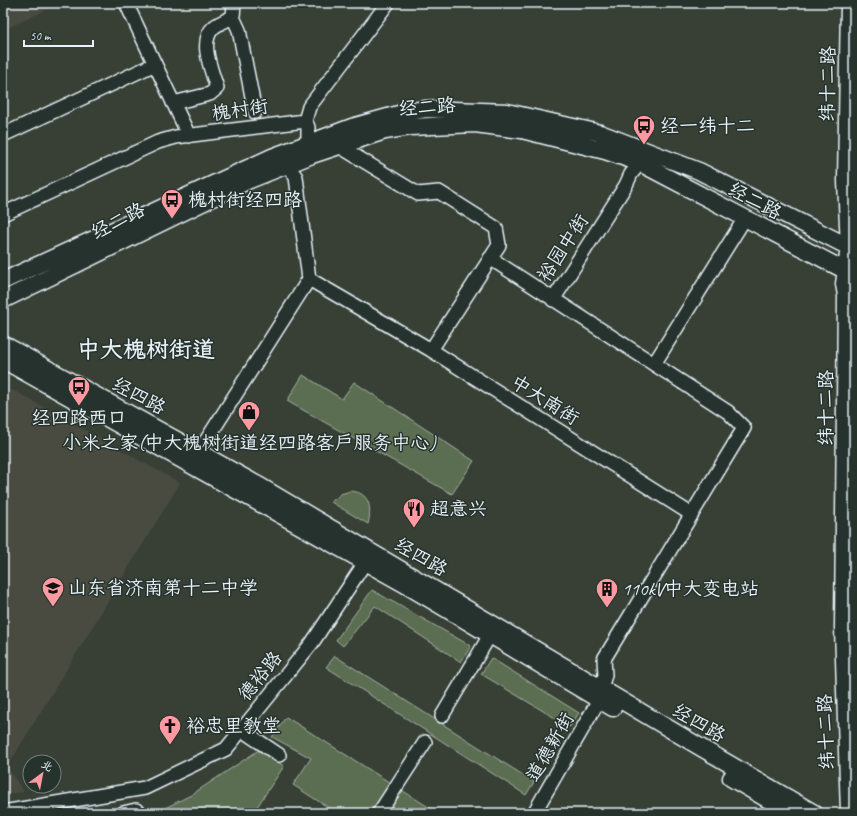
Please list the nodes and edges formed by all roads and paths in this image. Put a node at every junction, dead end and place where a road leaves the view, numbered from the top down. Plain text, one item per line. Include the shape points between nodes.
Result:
1 (126, 3) edge
2 (234, 3) edge
3 (388, 3) edge
4 (849, 3) edge
5 (233, 17) junction
6 (155, 64) junction
7 (174, 103) junction
8 (256, 112) dead end
9 (305, 121) junction
10 (3, 134) edge
11 (189, 136) junction
12 (308, 143) junction
13 (339, 146) junction
14 (290, 163) junction
15 (640, 163) junction
16 (3, 214) edge
17 (745, 218) junction
18 (852, 249) edge
19 (490, 258) junction
20 (851, 275) edge
21 (309, 279) junction
22 (3, 281) edge
23 (3, 300) edge
24 (553, 300) junction
25 (3, 344) edge
26 (431, 350) junction
27 (3, 360) edge
28 (654, 364) junction
29 (198, 451) junction
30 (691, 514) junction
31 (369, 557) junction
32 (490, 635) junction
33 (600, 694) junction
34 (442, 716) dead end
35 (242, 730) junction
36 (425, 742) dead end
37 (279, 755) dead end
38 (3, 812) edge
39 (123, 813) edge
40 (140, 813) edge
41 (379, 813) edge
42 (534, 813) edge
43 (791, 813) edge
44 (814, 813) edge
45 (849, 813) edge

1 - 6 street
2 - 5 street
3 - 9 street via 309,107
4 - 18 main road, 纬十二路 via 846,181
5 - 7 street via 214,27 207,39 216,88 210,94
5 - 8 street via 240,30
6 - 7 street
6 - 10 street
7 - 11 street
9 - 11 street, 槐村街
9 - 12 street via 308,127
11 - 16 street, 槐村街 via 158,142
12 - 18 main road, 经二路 via 406,112 426,109 507,112 600,133 692,169
12 - 22 main road, 经二路 via 272,157
13 - 14 main road, 经二路
13 - 15 main road, 经二路 via 385,131 410,127 475,124 522,130 605,151
13 - 19 street via 418,194 439,192 496,228 498,245
14 - 21 street via 290,169 296,177
14 - 23 main road, 经二路 via 162,221
15 - 17 main road, 经二路
15 - 24 street, 裕园中街
17 - 20 main road, 经二路
17 - 28 street
18 - 20 main road, 纬十二路
19 - 24 street, 裕园中街
19 - 26 street
20 - 45 main road, 纬十二路 via 844,284 846,445 843,628
21 - 26 street, 中大南街
21 - 29 street
24 - 28 street
25 - 29 main road, 经四路
26 - 30 street, 中大南街
27 - 31 main road, 经四路
28 - 30 street via 728,412 744,428
29 - 31 main road, 经四路
30 - 33 street via 604,659 605,675
31 - 32 main road, 经四路
31 - 33 main road, 经四路
31 - 35 street, 德裕路 via 312,643
32 - 33 main road, 经四路
32 - 34 street
33 - 42 street, 道德新街
33 - 43 main road, 经四路
33 - 44 main road, 经四路
35 - 37 street
35 - 38 street, 德裕路 via 226,749 145,788
36 - 41 street
39 - 40 street via 136,810

